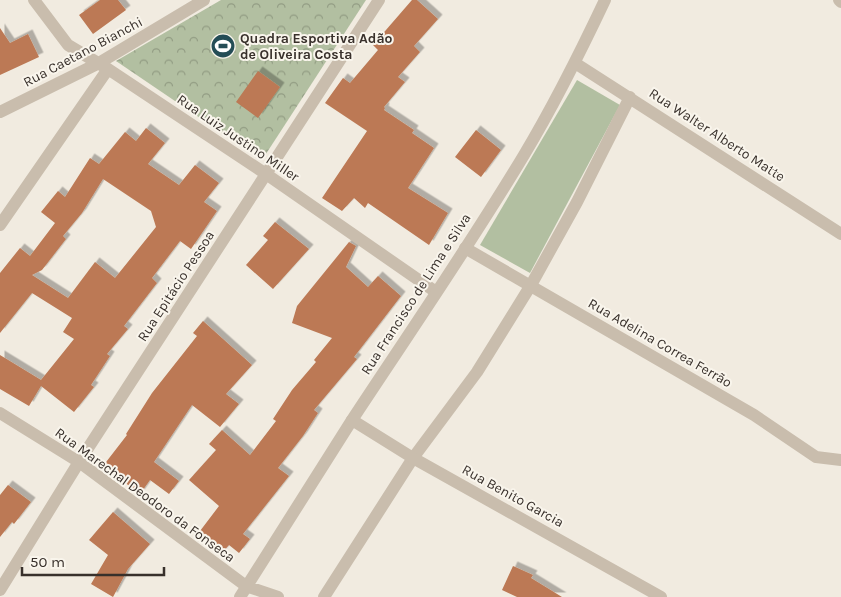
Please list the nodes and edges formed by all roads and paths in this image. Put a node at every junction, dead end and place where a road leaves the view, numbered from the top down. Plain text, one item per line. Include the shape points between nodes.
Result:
1 (34, 0) edge
2 (204, 0) edge
3 (379, 0) edge
4 (605, 0) edge
5 (575, 63) junction
6 (103, 66) junction
7 (630, 97) junction
8 (0, 112) edge
9 (266, 174) junction
10 (0, 226) edge
11 (841, 234) edge
12 (465, 248) junction
13 (531, 286) junction
14 (436, 292) junction
15 (0, 413) edge
16 (352, 420) junction
17 (413, 458) junction
18 (841, 460) edge
19 (79, 462) junction
20 (0, 590) edge
21 (243, 592) edge
22 (278, 597) edge
23 (324, 597) edge
24 (661, 597) edge

1 - 6 street, Rua Luiz Justino Miller via 68,45
2 - 6 street, Rua Caetano Bianchi
3 - 9 street, Rua Epitácio Pessoa
4 - 5 street, Rua Francisco de Lima e Silva
5 - 7 street, Rua Walter Alberto Matte
5 - 12 street, Rua Francisco de Lima e Silva via 524,154
6 - 8 street, Rua Caetano Bianchi
6 - 9 street, Rua Luiz Justino Miller
6 - 10 street
7 - 11 street, Rua Walter Alberto Matte
7 - 13 street
9 - 14 street, Rua Luiz Justino Miller
9 - 19 street, Rua Epitácio Pessoa
12 - 13 street, Rua Adelina Correa Ferrão
12 - 14 street, Rua Francisco de Lima e Silva
13 - 17 street via 477,372
13 - 18 street, Rua Adelina Correa Ferrão via 754,415 816,457
14 - 16 street, Rua Francisco de Lima e Silva
15 - 19 street, Rua Marechal Deodoro da Fonseca
16 - 17 street, Rua Benito Garcia
16 - 21 street, Rua Francisco de Lima e Silva
17 - 23 street
17 - 24 street, Rua Benito Garcia
19 - 20 street, Rua Epitácio Pessoa
19 - 21 street, Rua Marechal Deodoro da Fonseca
21 - 22 street, Rua Marechal Deodoro da Fonseca

